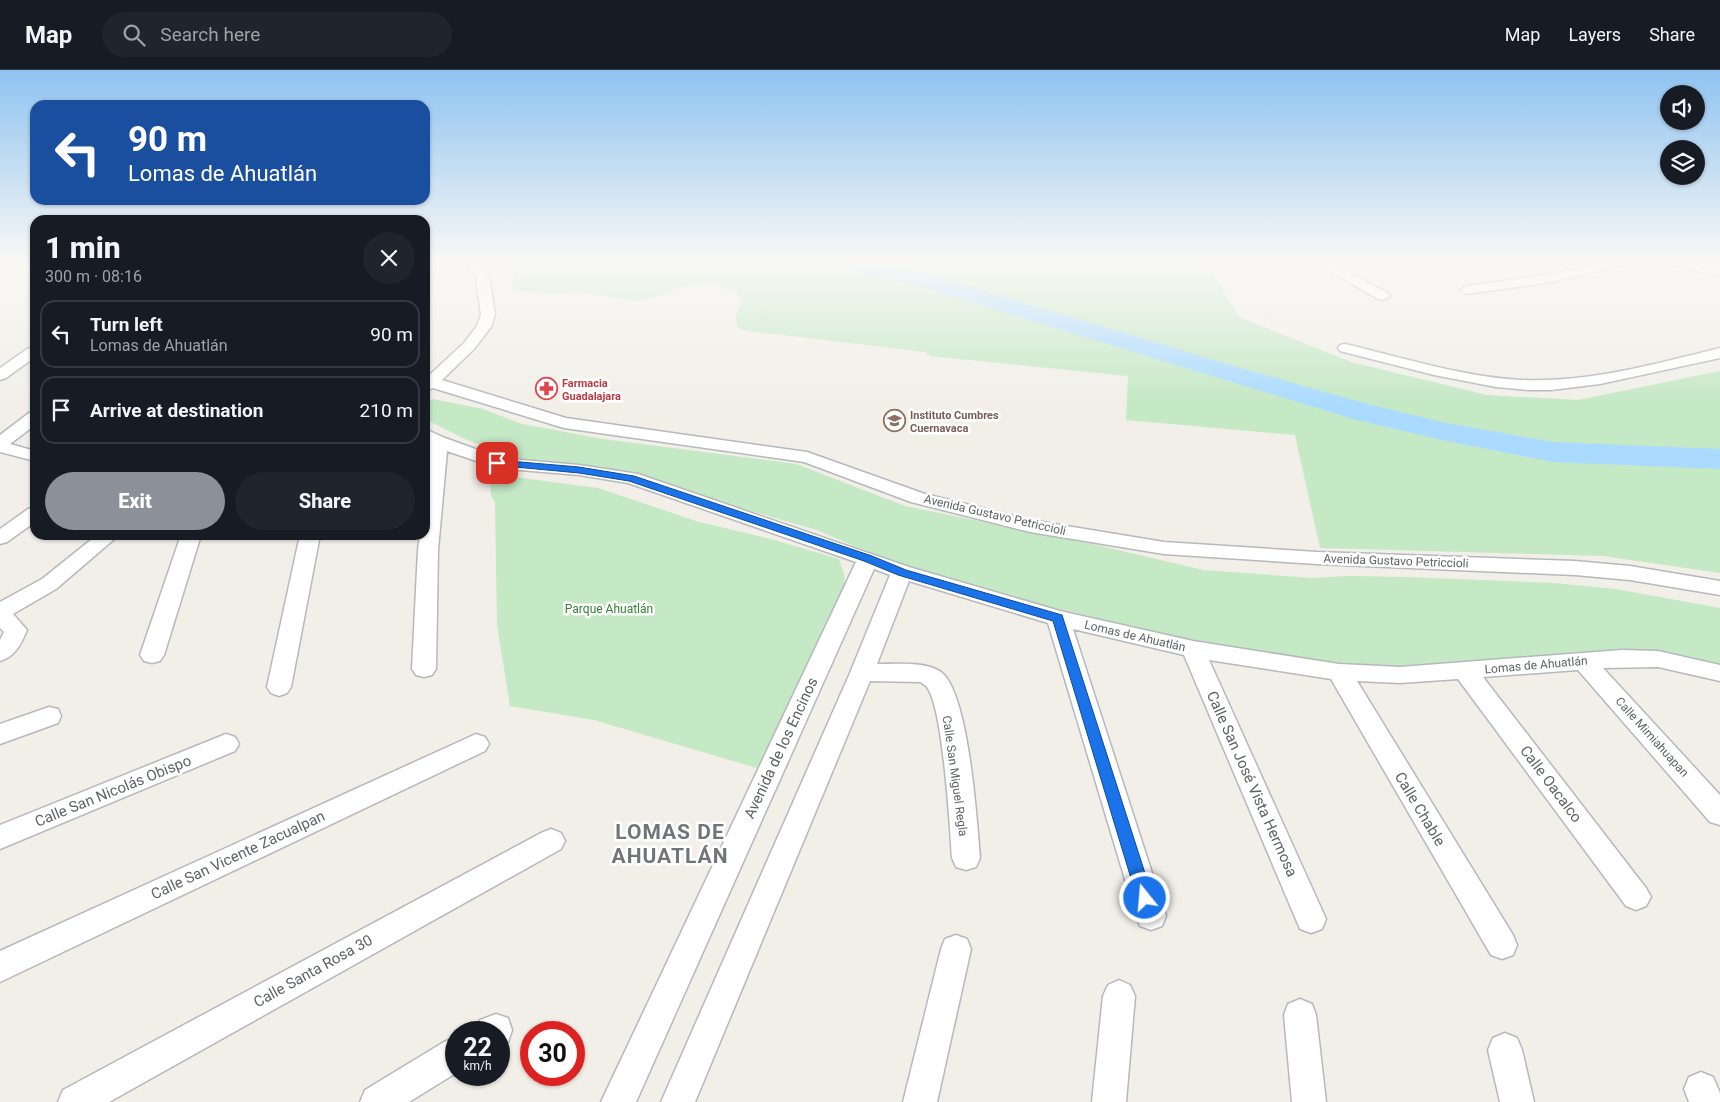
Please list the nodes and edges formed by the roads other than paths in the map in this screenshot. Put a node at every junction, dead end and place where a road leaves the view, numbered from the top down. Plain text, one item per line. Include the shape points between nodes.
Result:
1 (487, 310) edge
2 (1345, 348) dead end
3 (30, 353) edge
4 (1720, 353) edge
5 (0, 375) edge
6 (430, 382) edge
7 (430, 385) edge
8 (30, 421) edge
9 (432, 438) edge
10 (0, 443) edge
11 (0, 447) edge
12 (28, 454) edge
13 (0, 465) edge
14 (430, 494) edge
15 (30, 517) edge
16 (0, 538) edge
17 (103, 540) edge
18 (190, 540) edge
19 (309, 540) edge
20 (428, 540) edge
21 (868, 558) junction
22 (902, 572) junction
23 (1720, 588) edge
24 (0, 613) edge
25 (1058, 618) junction
26 (1193, 649) junction
27 (0, 653) edge
28 (152, 655) dead end
29 (1584, 661) junction
30 (424, 669) dead end
31 (1465, 671) junction
32 (1339, 672) junction
33 (862, 673) junction
34 (1720, 673) edge
35 (279, 687) dead end
36 (49, 716) dead end
37 (0, 734) edge
38 (226, 744) dead end
39 (476, 744) dead end
40 (1720, 814) edge
41 (0, 837) edge
42 (550, 841) dead end
43 (966, 858) dead end
44 (1636, 897) dead end
45 (1150, 916) dead end
46 (1312, 919) dead end
47 (1502, 945) dead end
48 (956, 949) dead end
49 (0, 967) edge
50 (1119, 996) dead end
51 (1300, 1016) dead end
52 (1505, 1050) dead end
53 (445, 1061) edge
54 (75, 1102) edge
55 (377, 1102) edge
56 (618, 1102) edge
57 (678, 1102) edge
58 (920, 1102) edge
59 (1109, 1102) edge
60 (1309, 1102) edge
61 (1518, 1102) edge

1 - 6 street, Avenida Gustavo Petriccioli via 484,327 469,346
2 - 4 street via 1405,365 1528,385 1626,375
3 - 5 street
7 - 23 street, Avenida Gustavo Petriccioli via 564,423 807,457 918,498 1030,526 1155,547 1317,558 1576,568
8 - 10 street
9 - 14 street
9 - 21 street, Lomas de Ahuatlán via 497,463 631,478
11 - 12 street
12 - 13 street
15 - 16 street
17 - 24 street via 50,584
18 - 28 street
19 - 35 street
20 - 30 street
21 - 22 street, Lomas de Ahuatlán
21 - 56 street, Avenida de los Encinos
22 - 25 street, Lomas de Ahuatlán
22 - 33 street
24 - 27 street via 16,630 10,644
25 - 26 street, Lomas de Ahuatlán
25 - 45 street
26 - 32 street, Lomas de Ahuatlán
26 - 46 street, Calle San José Vista Hermosa
29 - 31 street, Lomas de Ahuatlán
29 - 34 street, Lomas de Ahuatlán via 1658,659
29 - 40 street, Calle Mimiahuapan
31 - 32 street, Lomas de Ahuatlán via 1400,675
31 - 44 street, Calle Oacalco
32 - 47 street, Calle Chable
33 - 43 street, Calle San Miguel Regla via 922,674 934,679 941,689 951,728
33 - 57 street
36 - 37 street
38 - 41 street, Calle San Nicolás Obispo
39 - 49 street, Calle San Vicente Zacualpan
42 - 54 street, Calle Santa Rosa 30
48 - 58 street
50 - 59 street
51 - 60 street
52 - 61 street
53 - 55 street

